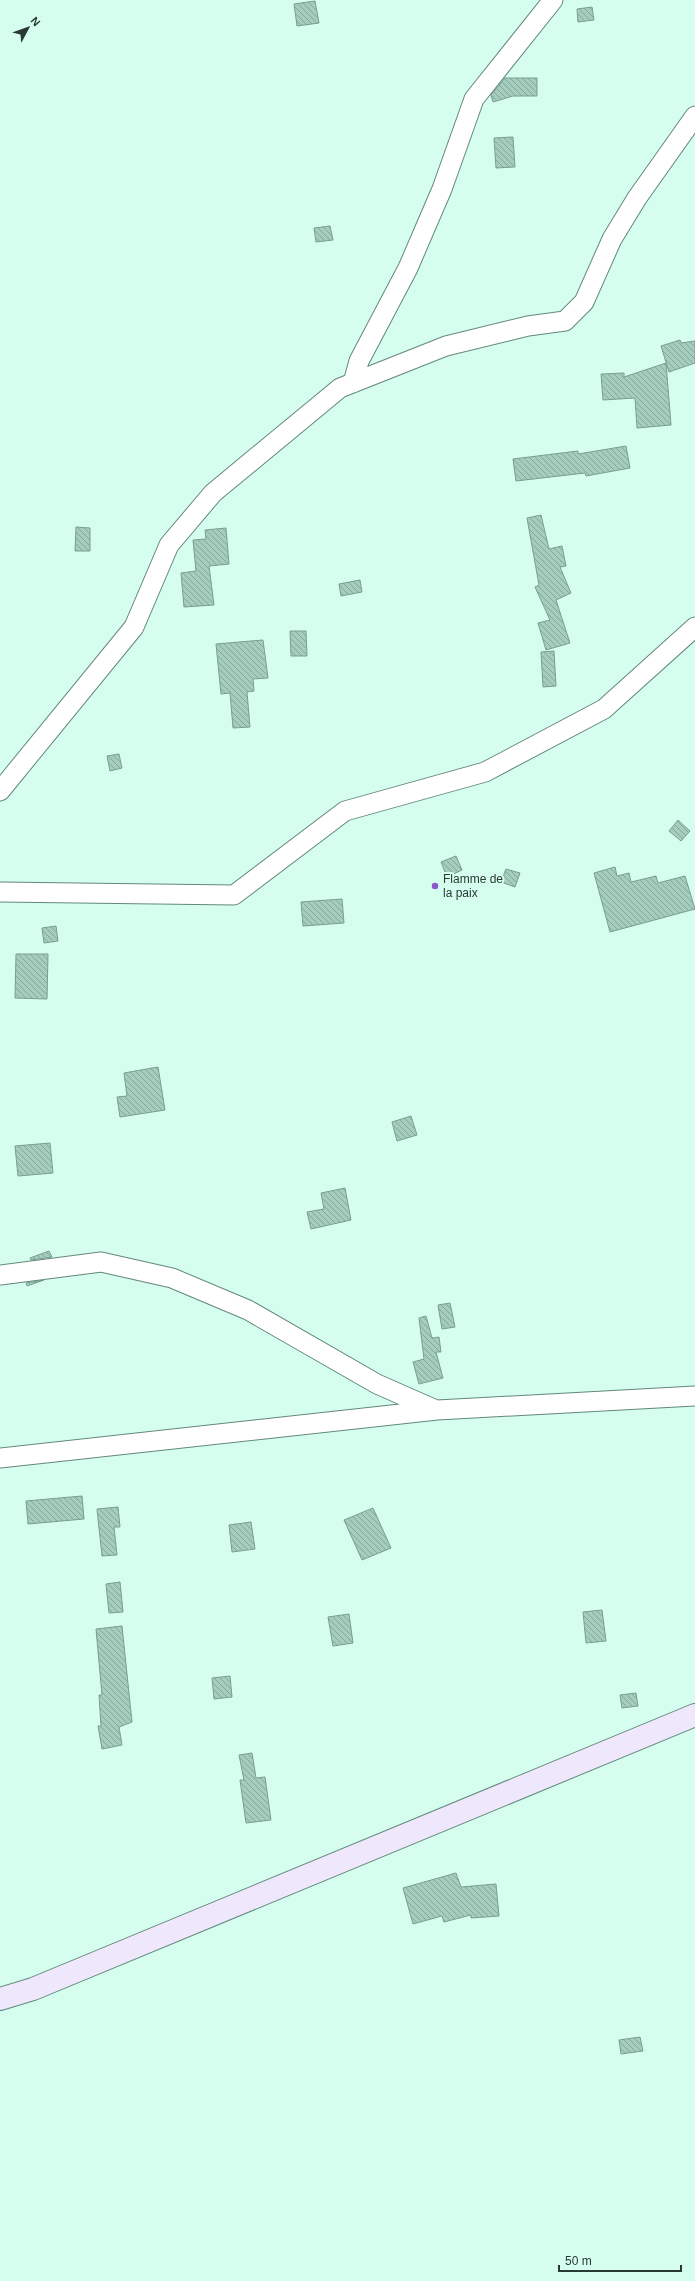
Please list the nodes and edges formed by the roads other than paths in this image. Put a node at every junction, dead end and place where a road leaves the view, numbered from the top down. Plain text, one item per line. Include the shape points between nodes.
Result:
1 (553, 0) edge
2 (695, 116) edge
3 (352, 383) junction
4 (695, 627) edge
5 (0, 791) edge
6 (0, 892) edge
7 (0, 1275) edge
8 (695, 1396) edge
9 (437, 1410) junction
10 (0, 1458) edge
11 (695, 1715) edge
12 (0, 1999) edge

1 - 3 street via 474,99 442,189 408,268 359,361
2 - 3 street via 637,198 612,239 584,302 565,322 528,326 446,346
3 - 5 street via 340,388 213,493 169,545 134,627
4 - 6 street via 604,709 485,772 345,811 234,895
7 - 9 street via 101,1262 172,1278 248,1310 377,1384
8 - 9 street
9 - 10 street
11 - 12 main road via 33,1989

